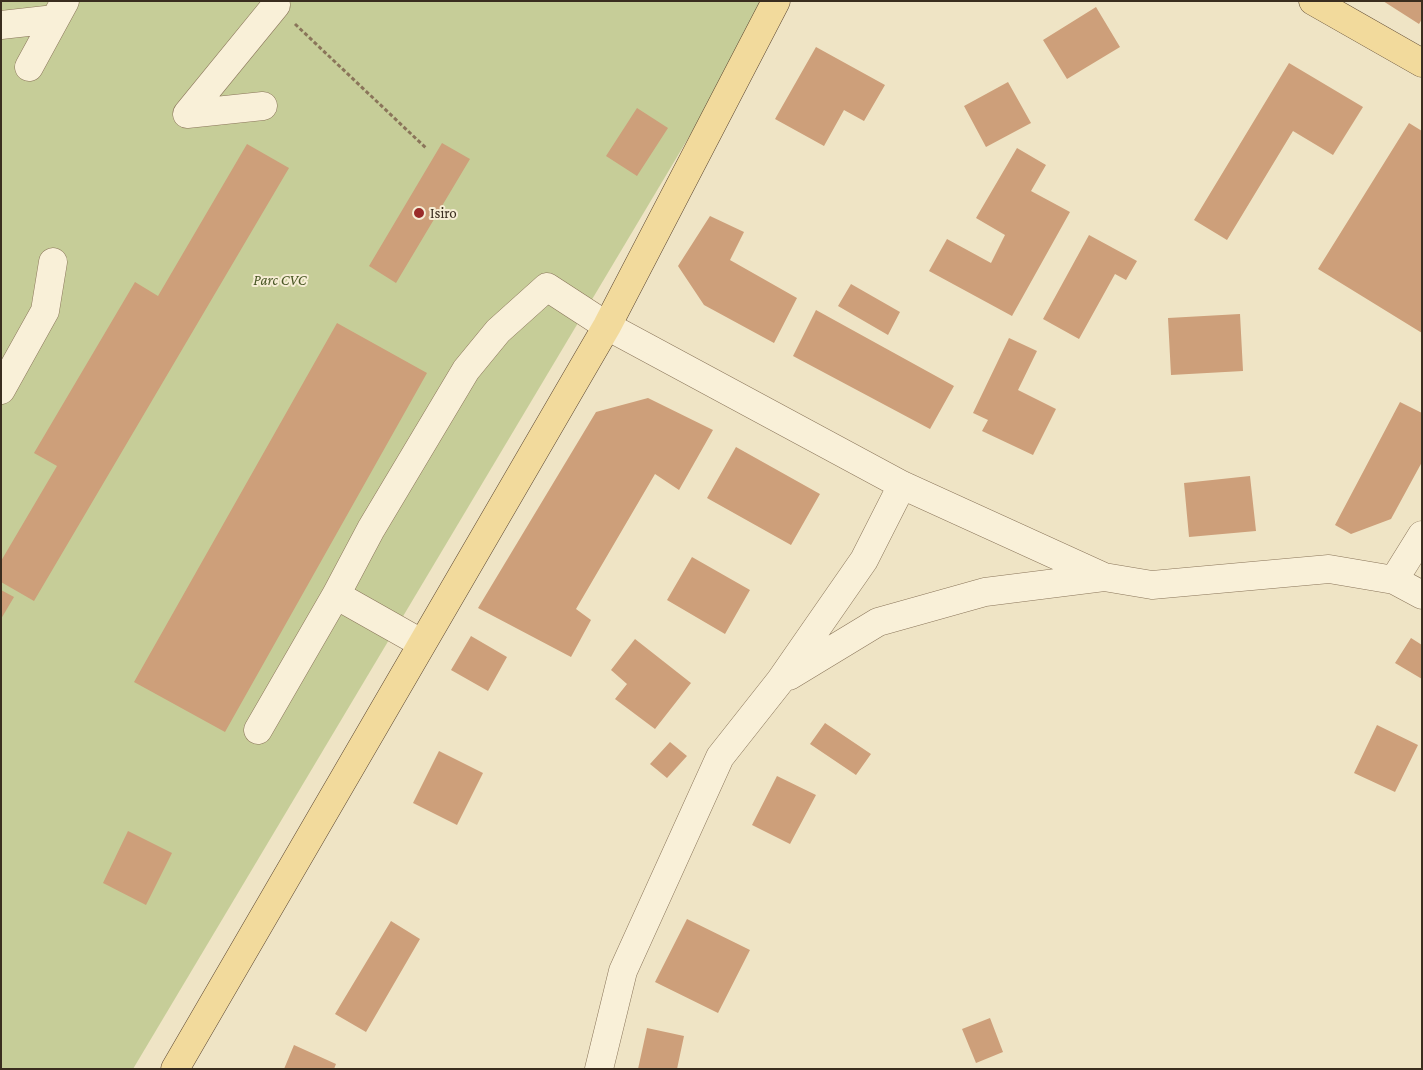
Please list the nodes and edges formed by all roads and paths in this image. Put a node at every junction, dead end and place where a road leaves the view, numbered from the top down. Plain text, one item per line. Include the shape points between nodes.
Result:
1 (776, 1) edge
2 (1313, 1) edge
3 (276, 5) joint
4 (60, 10) edge
5 (1, 25) edge
6 (1422, 63) edge
7 (29, 67) dead end
8 (264, 106) dead end
9 (427, 149) dead end
10 (53, 262) dead end
11 (607, 326) junction
12 (1, 390) edge
13 (902, 485) junction
14 (1422, 536) edge
15 (1104, 577) junction
16 (1394, 580) junction
17 (1422, 594) edge
18 (336, 595) junction
19 (421, 643) junction
20 (780, 681) junction
21 (258, 730) dead end
22 (175, 1069) edge
23 (599, 1069) edge

1 - 11 main road
2 - 6 main road
3 - 8 street via 187,114
3 - 9 path
4 - 5 street
4 - 7 street
10 - 12 street via 45,311
11 - 13 street
11 - 18 street via 547,287 498,332 466,370 371,529
11 - 19 main road
13 - 15 street
13 - 20 street via 864,560
14 - 16 street
15 - 16 street via 1152,584 1329,569
15 - 20 street via 985,592 878,622
16 - 17 street
18 - 19 street
18 - 21 street
19 - 22 main road
20 - 23 street via 720,757 623,971

